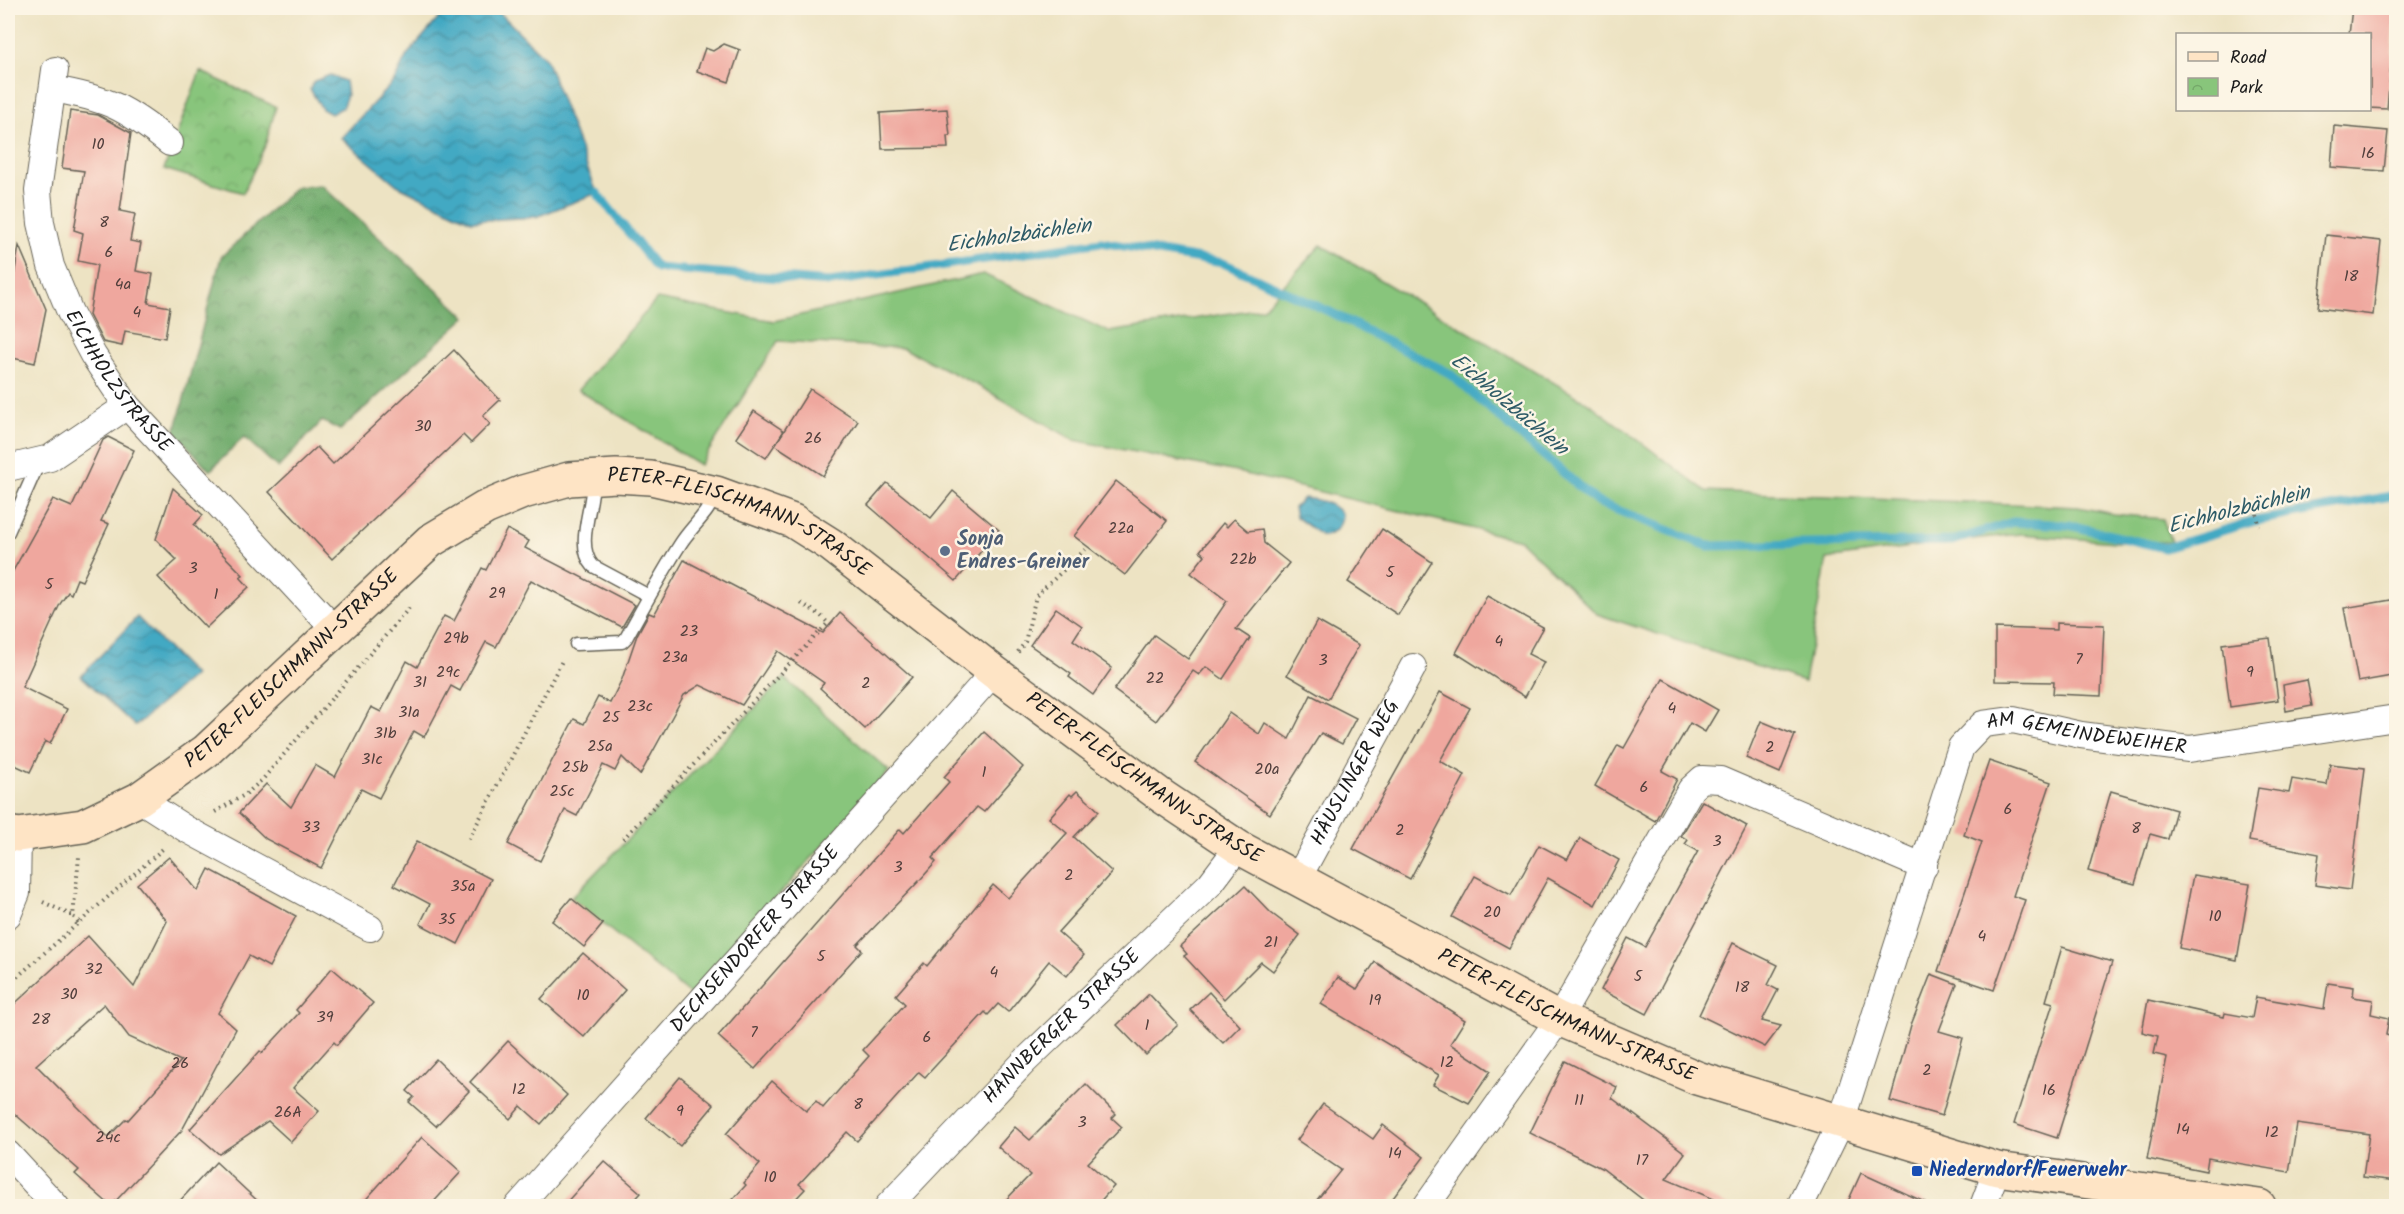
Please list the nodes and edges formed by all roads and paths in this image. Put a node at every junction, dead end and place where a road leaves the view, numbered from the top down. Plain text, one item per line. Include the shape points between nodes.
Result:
1 (170, 143) dead end
2 (127, 406) junction
3 (39, 461) junction
4 (8, 468) edge
5 (593, 476) junction
6 (716, 493) junction
7 (2257, 514) dead end
8 (2259, 526) dead end
9 (8, 532) edge
10 (1088, 547) dead end
11 (649, 596) junction
12 (417, 599) dead end
13 (799, 602) dead end
14 (336, 632) junction
15 (576, 644) joint
16 (1413, 667) dead end
17 (997, 674) junction
18 (2397, 718) edge
19 (140, 799) junction
20 (186, 829) junction
21 (13, 834) edge
22 (469, 839) dead end
23 (623, 839) dead end
24 (1238, 847) junction
25 (1924, 867) junction
26 (1297, 880) junction
27 (37, 900) dead end
28 (8, 915) edge
29 (73, 916) dead end
30 (370, 928) dead end
31 (8, 985) edge
32 (1559, 1019) junction
33 (1841, 1122) junction
34 (8, 1154) edge
35 (1997, 1168) junction
36 (56, 1206) edge
37 (519, 1206) edge
38 (888, 1206) edge
39 (1426, 1206) edge
40 (1800, 1206) edge
41 (1983, 1206) edge
42 (2259, 1206) edge

1 - 2 street, EICHHOLZSTRASSE via 113,103 54,80 38,191 41,223 51,266 79,329
2 - 3 street via 50,458
2 - 14 street, EICHHOLZSTRASSE
3 - 4 street
3 - 9 lane
5 - 6 street, PETER-FLEISCHMANN-STRASSE via 651,478
5 - 11 lane via 583,548 586,558 593,566
5 - 14 street, PETER-FLEISCHMANN-STRASSE via 523,492 485,508 430,542
6 - 11 lane via 710,509 683,540
6 - 17 street, PETER-FLEISCHMANN-STRASSE via 793,521 831,545
7 - 8 path
10 - 17 path via 1036,596 1025,642
11 - 15 lane via 622,642
12 - 20 path via 263,779 246,794
13 - 23 path via 828,623
14 - 19 street, PETER-FLEISCHMANN-STRASSE via 206,751
15 - 22 path via 566,653
16 - 26 street, HÄUSLINGER WEG
17 - 24 street, PETER-FLEISCHMANN-STRASSE via 1163,797
17 - 37 street, DECHSENDORFER STRASSE
18 - 25 street, AM GEMEINDEWEIHER via 2189,749 2080,735 2013,720 1983,724 1961,747
19 - 20 street
19 - 21 street, PETER-FLEISCHMANN-STRASSE via 82,826
20 - 30 street
20 - 31 path
21 - 28 street via 17,893
24 - 26 street, PETER-FLEISCHMANN-STRASSE
24 - 38 street, HANNBERGER STRASSE via 1210,884 1024,1061
25 - 32 street via 1720,780 1702,778 1691,789
25 - 33 street, AM GEMEINDEWEIHER
26 - 32 street, PETER-FLEISCHMANN-STRASSE
27 - 29 path
32 - 33 street, PETER-FLEISCHMANN-STRASSE via 1697,1078
32 - 39 street
33 - 35 street, PETER-FLEISCHMANN-STRASSE
33 - 40 street, AM GEMEINDEWEIHER
34 - 36 street
35 - 41 street
35 - 42 street, PETER-FLEISCHMANN-STRASSE

